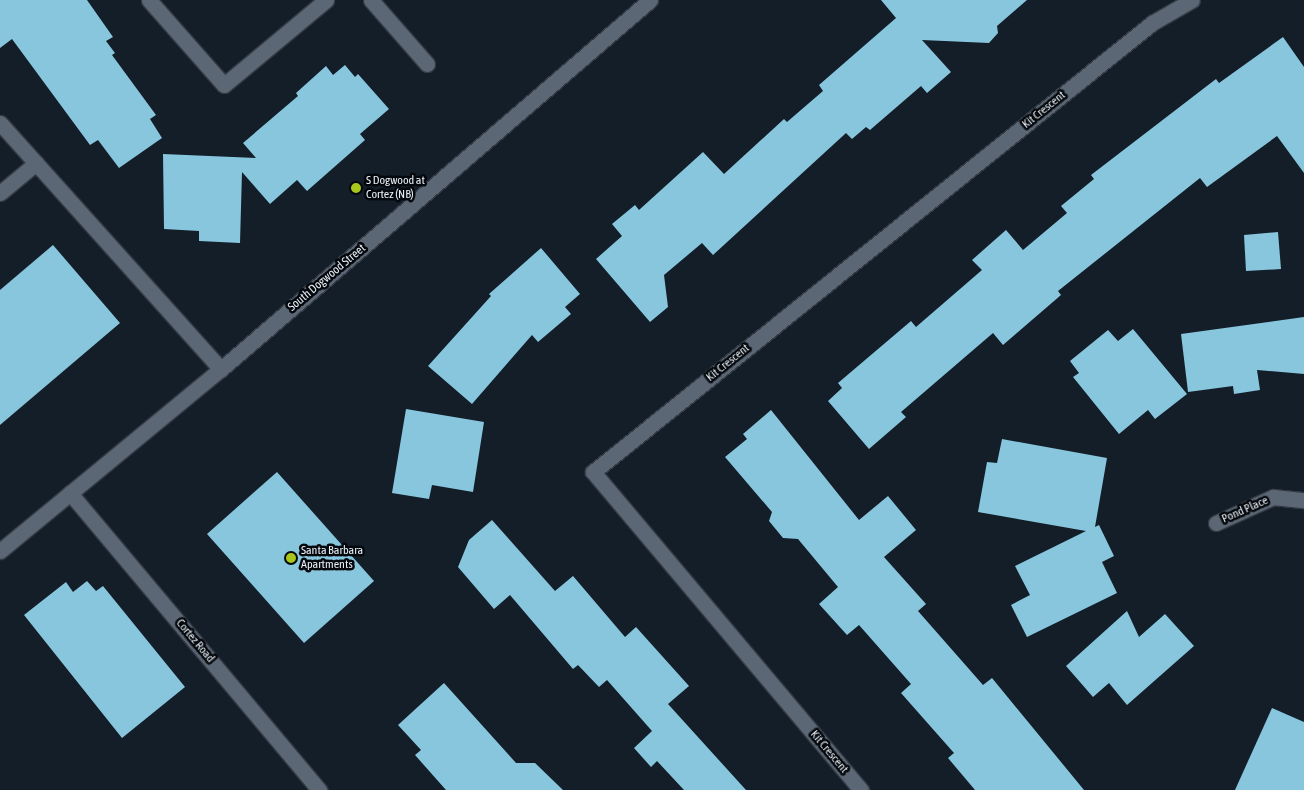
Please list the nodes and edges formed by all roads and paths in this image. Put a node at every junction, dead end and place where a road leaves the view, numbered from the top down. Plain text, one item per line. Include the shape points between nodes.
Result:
1 (149, 0) edge
2 (326, 0) edge
3 (371, 0) edge
4 (650, 0) edge
5 (1192, 0) edge
6 (427, 64) dead end
7 (0, 123) edge
8 (36, 163) junction
9 (0, 193) edge
10 (221, 369) junction
11 (70, 493) junction
12 (1304, 500) edge
13 (1216, 523) dead end
14 (0, 551) edge
15 (319, 790) edge
16 (861, 790) edge

1 - 2 street via 224,85
3 - 6 street
4 - 10 street, South Dogwood Street
5 - 16 street, Kit Crescent via 1152,23 593,472
7 - 8 street
8 - 9 street
8 - 10 street
10 - 11 street, South Dogwood Street
11 - 14 street, South Dogwood Street
11 - 15 street, Cortez Road
12 - 13 street, Pond Place via 1273,497

